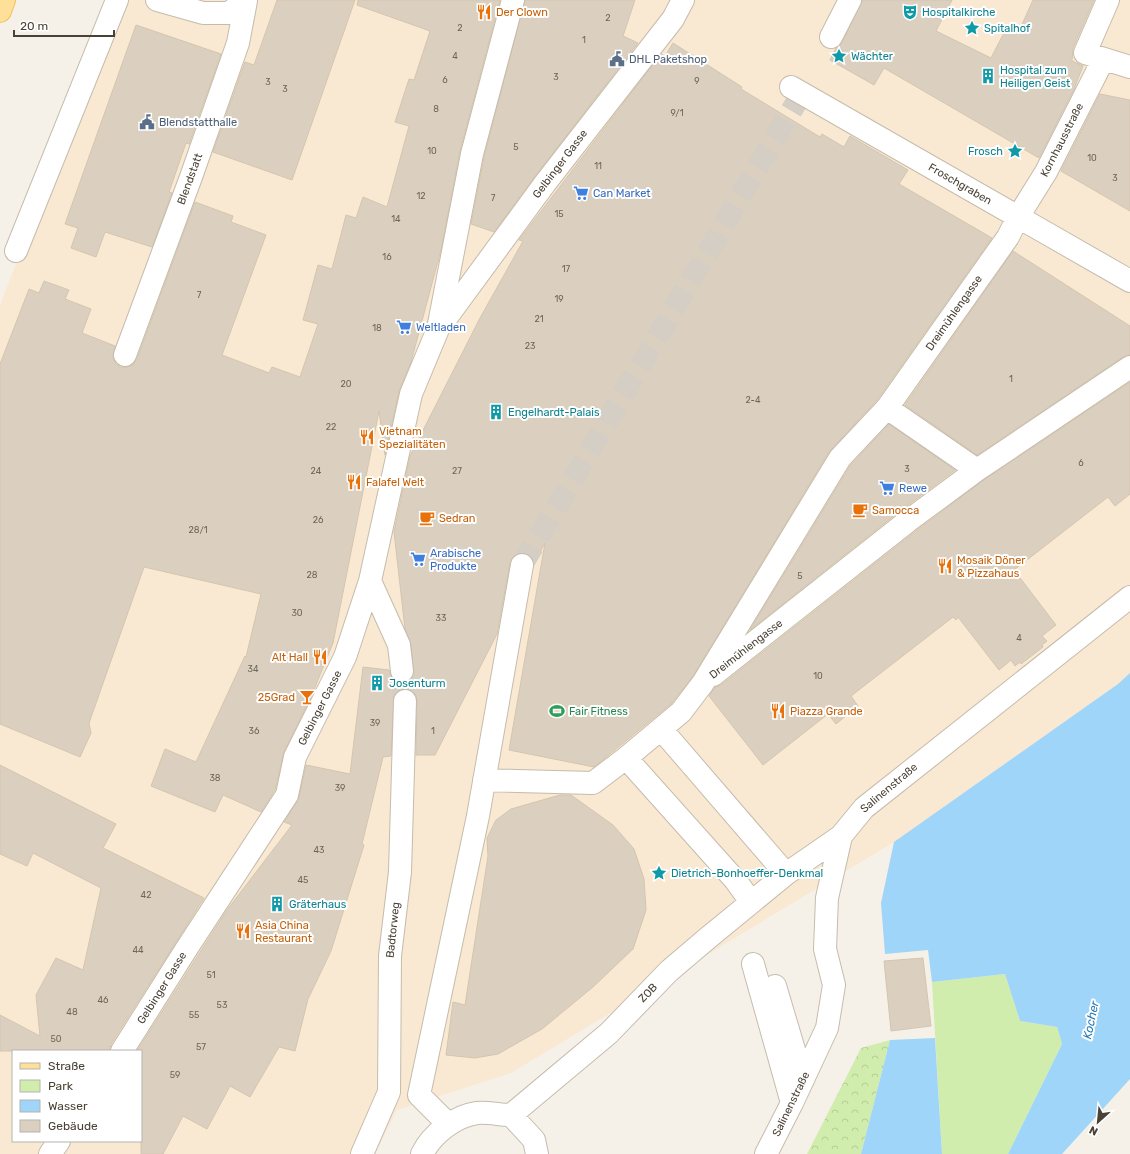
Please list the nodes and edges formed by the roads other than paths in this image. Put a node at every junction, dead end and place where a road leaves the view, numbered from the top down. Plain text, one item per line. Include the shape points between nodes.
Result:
1 (4, 0) edge
2 (117, 0) edge
3 (157, 0) edge
4 (513, 0) edge
5 (683, 0) edge
6 (850, 0) edge
7 (1108, 0) edge
8 (246, 1) edge
9 (0, 11) edge
10 (831, 37) dead end
11 (1103, 60) junction
12 (1130, 67) edge
13 (791, 87) dead end
14 (1018, 217) junction
15 (16, 251) dead end
16 (1130, 281) edge
17 (438, 330) junction
18 (125, 355) dead end
19 (1130, 367) edge
20 (887, 408) junction
21 (977, 470) junction
22 (522, 565) tunnel mouth
23 (370, 582) junction
24 (1130, 597) edge
25 (402, 672) tunnel mouth
26 (703, 683) junction
27 (405, 701) tunnel mouth
28 (661, 729) junction
29 (626, 758) junction
30 (484, 780) junction
31 (841, 836) junction
32 (786, 874) junction
33 (751, 902) junction
34 (123, 1050) edge
35 (803, 1080) junction
36 (388, 1092) junction
37 (420, 1095) junction
38 (792, 1103) junction
39 (511, 1115) junction
40 (448, 1124) junction
41 (58, 1142) edge
42 (50, 1154) edge
43 (362, 1154) edge
44 (422, 1154) edge
45 (537, 1154) edge
46 (766, 1154) edge

1 - 9 main road
2 - 15 street
3 - 8 street, Blendstatt via 203,14 229,13
4 - 17 street, Gelbinger Gasse via 472,154
5 - 17 street, Gelbinger Gasse via 673,19 546,182
6 - 10 street
7 - 11 street via 1086,53
8 - 18 street, Blendstatt via 238,43
11 - 12 street
11 - 14 street, Kornhausstraße via 1046,172
13 - 14 street, Froschgraben
14 - 16 street, Froschgraben
14 - 20 street, Dreimühlengasse via 1008,236
17 - 23 street, Gelbinger Gasse via 411,394
19 - 21 street, Dreimühlengasse
20 - 21 street
20 - 26 street, Dreimühlengasse via 840,458
21 - 26 street, Dreimühlengasse
22 - 30 street
23 - 25 street via 399,645
23 - 34 street, Gelbinger Gasse via 345,657 295,757 287,795
24 - 31 street, Salinenstraße via 864,808
26 - 28 street via 681,712
27 - 36 street, Badtorweg via 400,872 390,956
28 - 29 street
28 - 32 street
29 - 30 street via 593,783
29 - 33 street
30 - 37 street
31 - 32 street, ZOB
31 - 35 street, Salinenstraße via 828,898 825,949 834,985 827,1028
32 - 33 street, ZOB
33 - 39 street, ZOB via 669,971 609,1033
35 - 38 street, Salinenstraße
35 - 38 street via 760,962
36 - 37 street
36 - 43 street, Badtorweg
37 - 40 street
38 - 46 street, Salinenstraße
39 - 40 street via 477,1113
39 - 45 street via 534,1140
40 - 44 street
41 - 42 street

